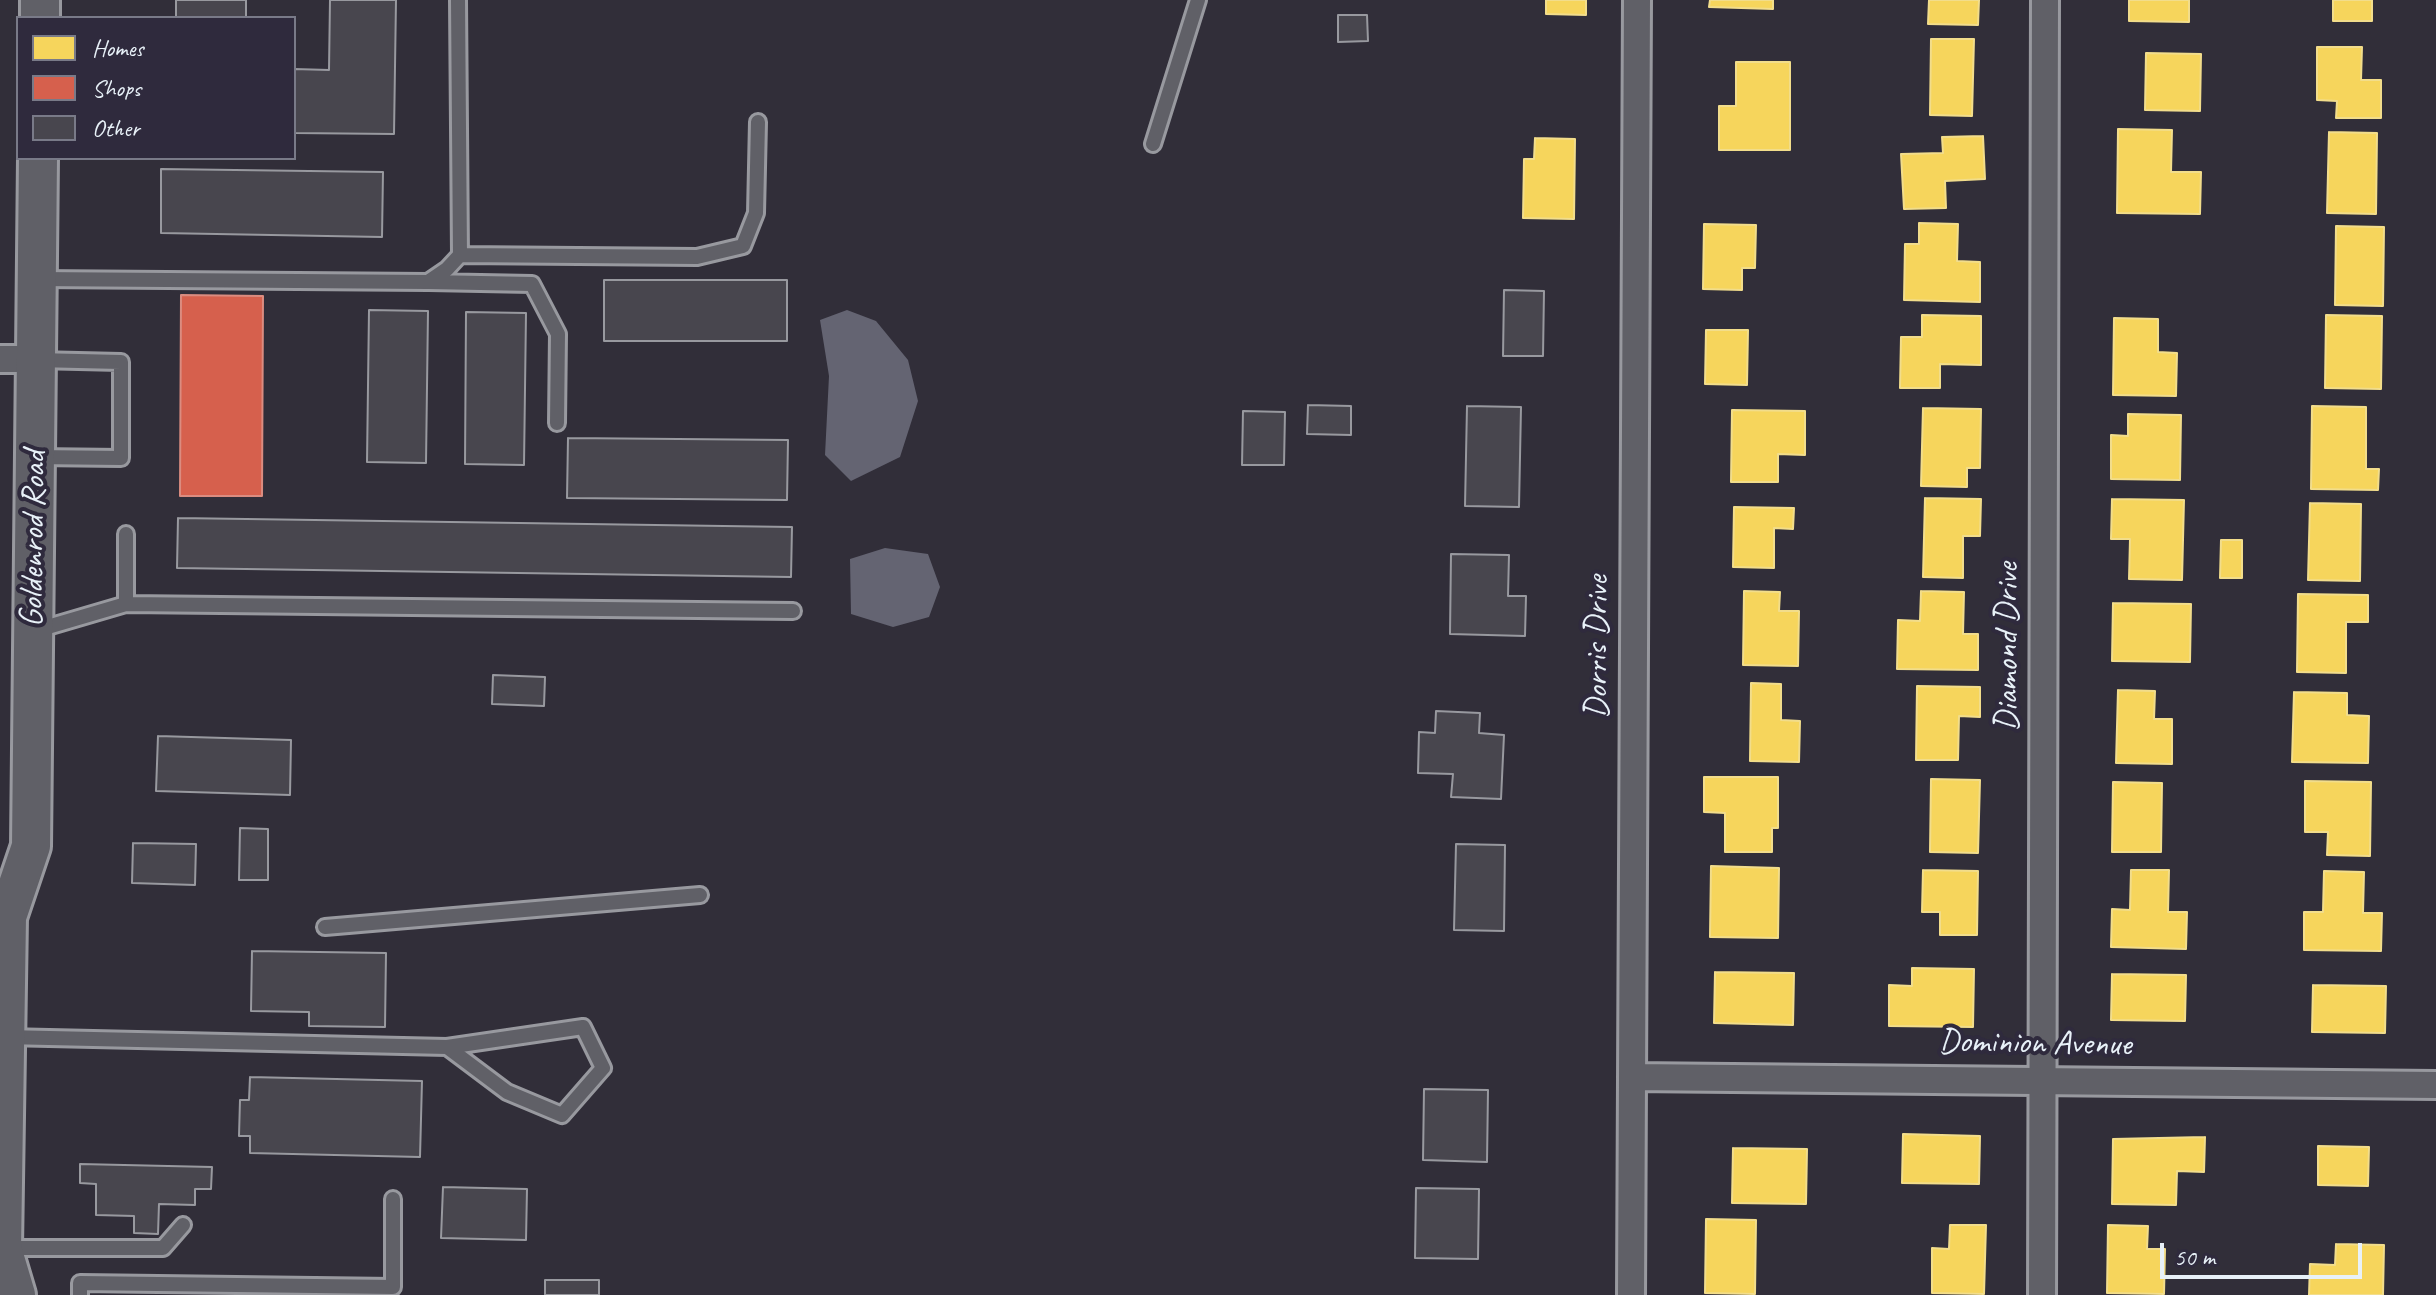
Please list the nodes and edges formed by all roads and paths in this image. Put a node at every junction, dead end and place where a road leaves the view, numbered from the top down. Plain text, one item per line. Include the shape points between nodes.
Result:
1 (458, 0) edge
2 (1198, 0) edge
3 (1637, 0) edge
4 (2045, 0) edge
5 (758, 122) dead end
6 (1153, 144) dead end
7 (38, 160) edge
8 (460, 255) junction
9 (37, 279) junction
10 (428, 282) junction
11 (18, 359) edge
12 (557, 423) dead end
13 (35, 457) junction
14 (126, 534) dead end
15 (126, 604) junction
16 (793, 611) dead end
17 (33, 632) junction
18 (700, 895) dead end
19 (3, 909) edge
20 (325, 927) dead end
21 (5, 1037) junction
22 (447, 1047) junction
23 (1632, 1077) junction
24 (2044, 1080) junction
25 (2436, 1085) edge
26 (393, 1199) dead end
27 (183, 1225) dead end
28 (1, 1250) edge
29 (16, 1295) edge
30 (80, 1295) edge
31 (1631, 1295) edge
32 (2042, 1295) edge

1 - 8 lane
2 - 6 lane
3 - 23 street, Dorris Drive
4 - 24 street, Diamond Drive
5 - 8 lane via 756,213 743,246 697,257
7 - 9 main road, Goldenrod Road
8 - 10 lane
9 - 10 lane
9 - 11 main road, Goldenrod Road
10 - 12 lane via 532,284 558,334
11 - 13 main road, Goldenrod Road
11 - 13 lane via 121,362 121,458
13 - 17 main road, Goldenrod Road
14 - 15 lane
15 - 16 lane
15 - 17 lane
17 - 19 main road, Goldenrod Road via 31,846
18 - 20 lane
19 - 21 main road, Goldenrod Road
21 - 22 lane
21 - 28 main road, Goldenrod Road
22 - 22 lane via 507,1092 562,1115 603,1068 583,1027
23 - 24 street, Dominion Avenue
23 - 31 street, Dorris Drive
24 - 25 street, Dominion Avenue
24 - 32 street, Diamond Drive
26 - 30 lane via 393,1287 80,1283
27 - 28 lane via 163,1248
28 - 29 main road, Goldenrod Road

